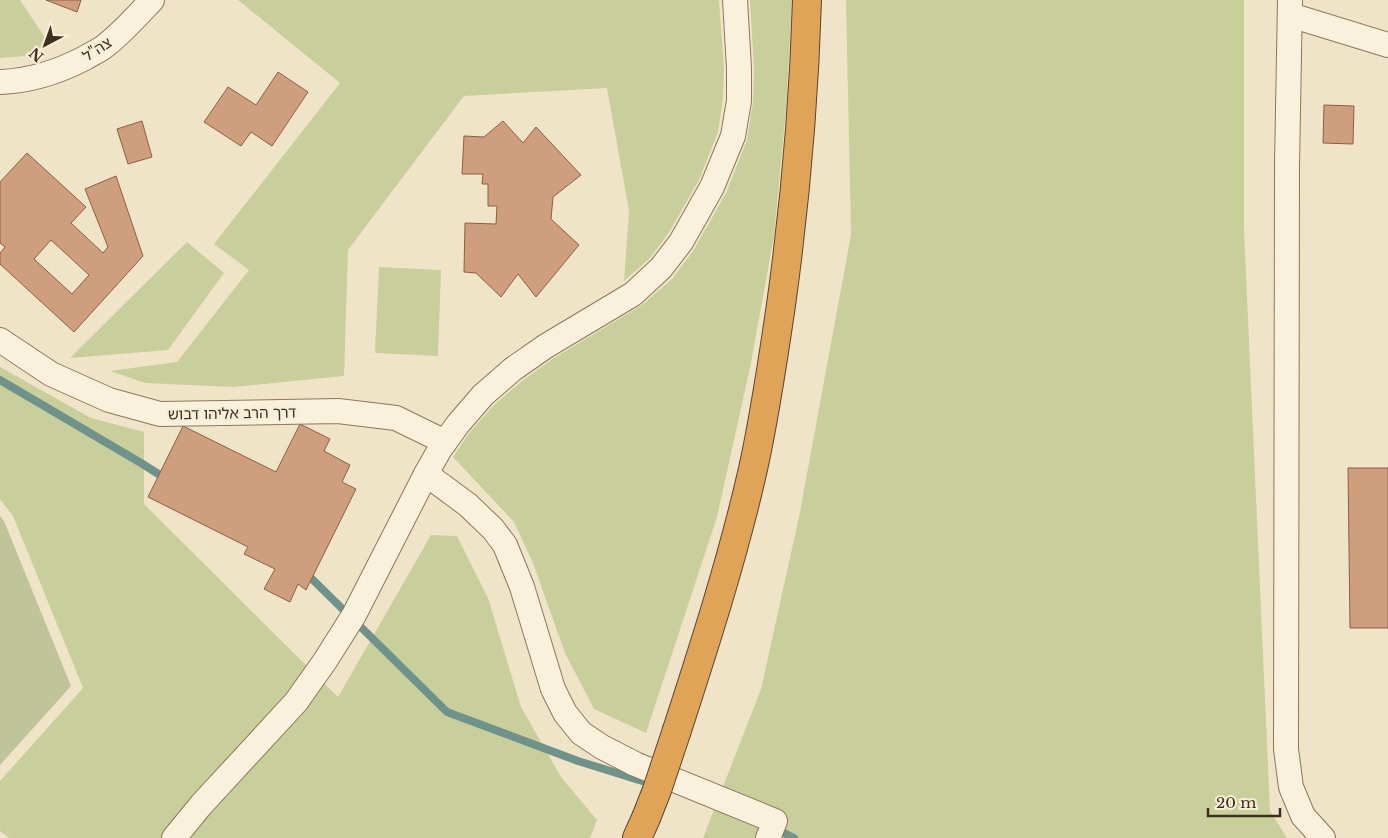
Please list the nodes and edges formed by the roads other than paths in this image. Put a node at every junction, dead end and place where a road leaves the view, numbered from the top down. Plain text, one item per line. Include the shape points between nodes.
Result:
1 (152, 0) edge
2 (735, 0) edge
3 (807, 0) edge
4 (1290, 8) edge
5 (1388, 45) edge
6 (0, 82) edge
7 (0, 340) edge
8 (445, 442) junction
9 (426, 474) junction
10 (642, 828) edge
11 (174, 838) edge
12 (768, 838) edge
13 (1323, 838) edge

1 - 6 street, צה"ל via 103,48 70,66 38,77
2 - 8 street via 739,76 732,136 712,187 681,242 661,268 633,294 546,346 513,370 483,396
3 - 10 highway, bridge via 801,131 792,217 774,350 753,468 701,659
4 - 5 street
4 - 13 street via 1286,749 1291,787 1302,816
7 - 8 street, דרך הרב אליהו דבוש via 51,374 109,400 160,414 338,411 396,418
8 - 9 street
9 - 11 street via 354,615 326,661 296,702
9 - 12 street via 468,505 505,545 522,587 553,689 565,713 581,733 635,764 775,821

